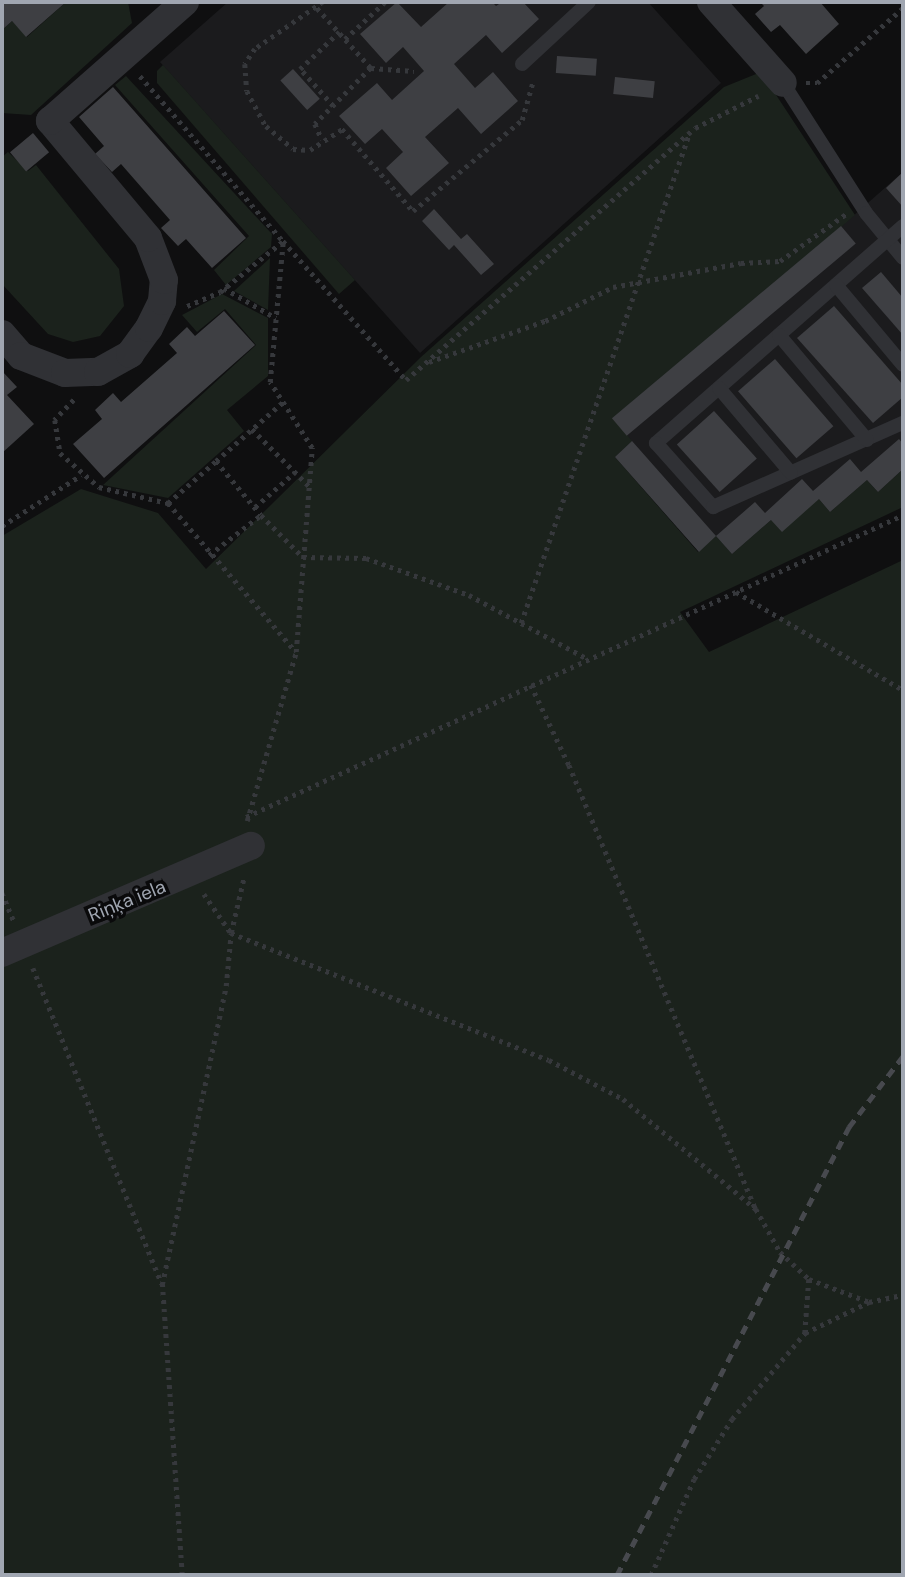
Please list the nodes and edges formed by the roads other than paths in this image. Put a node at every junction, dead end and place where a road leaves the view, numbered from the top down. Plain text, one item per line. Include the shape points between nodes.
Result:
1 (185, 2) edge
2 (589, 2) edge
3 (711, 2) edge
4 (522, 64) dead end
5 (783, 83) joint
6 (903, 226) edge
7 (888, 239) junction
8 (903, 258) edge
9 (836, 285) junction
10 (2, 334) edge
11 (779, 335) junction
12 (903, 365) edge
13 (719, 388) junction
14 (903, 424) edge
15 (867, 440) junction
16 (791, 473) junction
17 (251, 846) road end
18 (10, 935) edge

1 - 10 street via 50,121 148,238 164,280 162,301 130,354 98,372 65,373 32,360 22,356
2 - 4 lane
3 - 5 street
5 - 7 lane
6 - 7 lane
7 - 8 lane
7 - 9 lane
9 - 11 lane
9 - 12 lane
11 - 13 lane
11 - 15 lane
13 - 16 lane
13 - 16 lane via 656,443 713,507
14 - 15 lane
15 - 16 lane
17 - 18 street, Riņķa iela via 190,875

